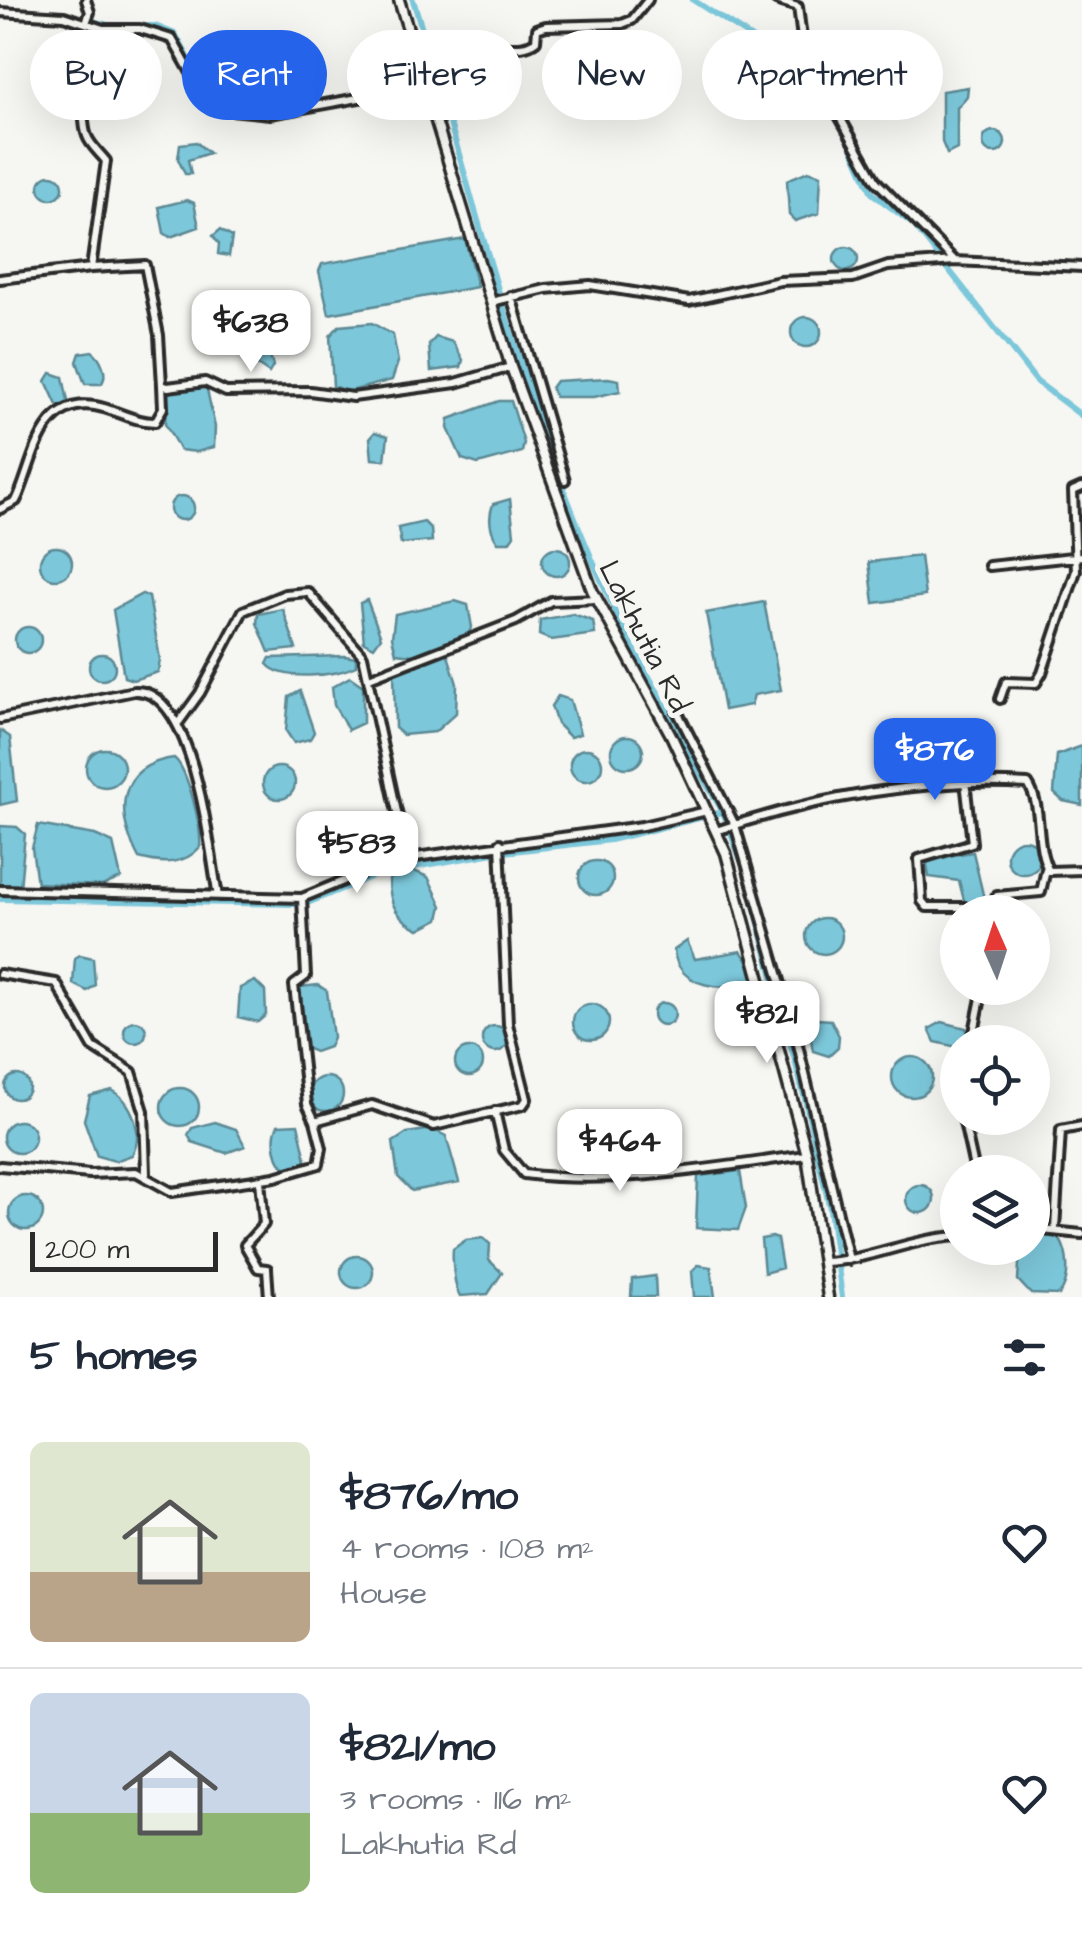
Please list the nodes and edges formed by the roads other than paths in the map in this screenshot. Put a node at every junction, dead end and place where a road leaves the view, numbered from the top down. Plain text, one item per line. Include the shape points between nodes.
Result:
1 (86, 0) edge
2 (400, 0) edge
3 (648, 0) edge
4 (776, 0) edge
5 (0, 12) edge
6 (86, 24) junction
7 (103, 30) joint
8 (143, 30) edge
9 (409, 30) edge
10 (162, 36) edge
11 (522, 46) edge
12 (347, 99) edge
13 (84, 120) edge
14 (435, 120) edge
15 (955, 262) junction
16 (1082, 267) edge
17 (91, 268) junction
18 (0, 280) edge
19 (510, 296) junction
20 (490, 302) junction
21 (512, 367) junction
22 (162, 385) junction
23 (565, 480) dead end
24 (1082, 487) edge
25 (0, 509) edge
26 (1078, 557) edge
27 (989, 566) dead end
28 (597, 599) junction
29 (369, 678) junction
30 (1000, 699) dead end
31 (677, 712) dead end
32 (0, 719) edge
33 (179, 722) junction
34 (965, 781) junction
35 (707, 811) junction
36 (735, 824) junction
37 (716, 831) junction
38 (500, 843) junction
39 (407, 858) junction
40 (1046, 868) junction
41 (1082, 870) edge
42 (0, 890) edge
43 (1010, 895) edge
44 (218, 896) junction
45 (302, 898) junction
46 (940, 908) edge
47 (0, 974) edge
48 (495, 1112) junction
49 (315, 1122) junction
50 (1082, 1126) edge
51 (807, 1155) junction
52 (0, 1166) edge
53 (146, 1174) junction
54 (260, 1180) junction
55 (1050, 1229) edge
56 (1055, 1229) junction
57 (1082, 1234) edge
58 (940, 1238) edge
59 (846, 1261) junction
60 (828, 1262) junction
61 (269, 1297) edge
62 (828, 1297) edge

1 - 6 street
2 - 9 street, Lakhutia Rd
3 - 11 street via 622,24 546,26 537,29 536,42
4 - 15 street via 798,7 804,54 887,197
5 - 6 street
6 - 7 street
7 - 8 street
10 - 12 street via 172,39 200,81 206,102 222,111 270,114
13 - 17 street via 88,140 106,161
14 - 20 street, Lakhutia Rd
15 - 16 street
15 - 19 street via 888,266 853,278 780,282 689,301 590,285
17 - 18 street
17 - 22 street via 144,264
19 - 20 street
19 - 23 street
20 - 21 street, Lakhutia Rd
21 - 22 street via 456,383 353,397 226,392 205,382
21 - 28 street, Lakhutia Rd
22 - 25 street via 156,422 96,406 56,416 40,435 16,501
24 - 26 street via 1072,491
26 - 27 street
26 - 30 street via 1042,673 1036,682 1006,682
28 - 29 street via 551,600 516,621
28 - 35 street, Lakhutia Rd
29 - 33 street via 363,656 328,620 320,601 308,592 285,594 243,611
29 - 39 street
31 - 36 street
32 - 33 street via 144,690
33 - 44 street
34 - 36 street
34 - 40 street via 1028,784
34 - 46 street via 972,843 919,859 922,901
35 - 37 street, Lakhutia Rd
35 - 38 street
36 - 37 street
36 - 59 street via 796,1036
37 - 51 street, Lakhutia Rd
38 - 39 street
38 - 48 street via 508,1024 527,1099
39 - 45 street
40 - 41 street
40 - 43 street via 1044,890
42 - 44 street
44 - 45 street
45 - 49 street via 306,976 294,985 307,1104
47 - 53 street via 56,984 93,1046 132,1072 144,1111
48 - 49 street via 434,1126 372,1105
48 - 51 street via 504,1150 524,1174 691,1173
49 - 54 street via 320,1164
50 - 56 street via 1062,1130
51 - 60 street, Lakhutia Rd
52 - 53 street
53 - 54 street via 172,1192
54 - 61 street via 264,1224 245,1245 258,1268 267,1269
55 - 56 street
56 - 57 street
58 - 59 street
59 - 60 street
60 - 62 street, Lakhutia Rd

